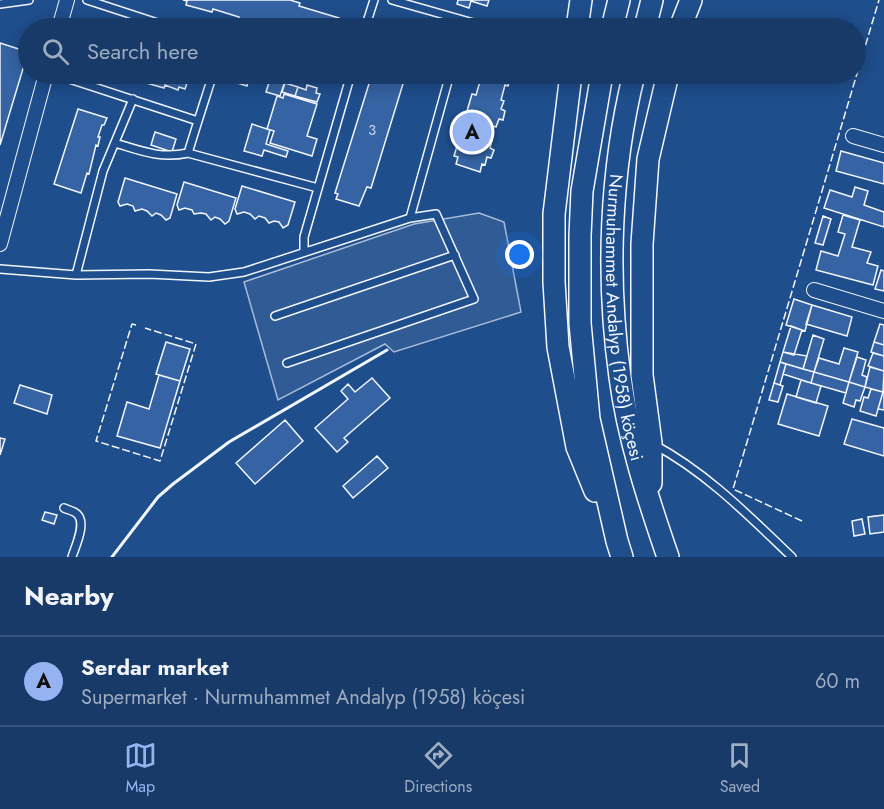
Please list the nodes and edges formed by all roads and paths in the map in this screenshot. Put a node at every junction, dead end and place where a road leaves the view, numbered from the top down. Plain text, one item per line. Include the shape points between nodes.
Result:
1 (29, 0) edge
2 (67, 0) edge
3 (87, 0) edge
4 (374, 0) edge
5 (392, 0) edge
6 (581, 0) edge
7 (619, 0) edge
8 (652, 0) edge
9 (691, 0) edge
10 (0, 4) edge
11 (62, 18) edge
12 (142, 18) edge
13 (368, 18) edge
14 (443, 18) edge
15 (578, 18) edge
16 (614, 18) edge
17 (648, 18) edge
18 (684, 18) edge
19 (43, 84) edge
20 (86, 84) edge
21 (210, 84) edge
22 (348, 84) edge
23 (447, 84) edge
24 (570, 84) edge
25 (600, 84) edge
26 (632, 84) edge
27 (666, 84) edge
28 (133, 99) junction
29 (198, 121) junction
30 (854, 136) dead end
31 (115, 143) junction
32 (884, 145) edge
33 (188, 153) junction
34 (318, 188) junction
35 (410, 218) junction
36 (0, 244) edge
37 (304, 252) junction
38 (455, 255) junction
39 (0, 269) edge
40 (76, 275) junction
41 (814, 290) dead end
42 (884, 311) edge
43 (275, 316) dead end
44 (287, 363) dead end
45 (651, 443) junction
46 (64, 508) dead end
47 (652, 510) junction
48 (619, 549) edge
49 (72, 557) edge
50 (668, 557) edge
51 (792, 557) edge

1 - 10 lane
2 - 11 street
3 - 12 lane
4 - 13 lane
5 - 14 lane
6 - 15 main road
7 - 16 main road
8 - 17 main road
9 - 18 main road
19 - 36 street
20 - 28 lane
21 - 29 lane
22 - 34 lane
23 - 35 lane
24 - 48 main road via 554,214 558,346 577,447
25 - 48 main road, Nurmuhammet Andalyp (1958) köçesi via 582,191 580,323 589,419
26 - 47 main road, Nurmuhammet Andalyp (1958) köçesi via 615,194 614,321 622,389
27 - 45 main road via 648,159 642,244 642,375
28 - 29 lane
28 - 31 lane
29 - 33 lane
30 - 32 street
31 - 33 lane via 157,156
31 - 40 lane via 103,171
33 - 34 lane
34 - 37 lane via 304,237
35 - 37 lane
35 - 38 lane via 436,214
37 - 40 lane via 244,272 209,277
38 - 43 lane
38 - 44 lane via 474,299
39 - 40 lane
41 - 42 street
45 - 47 main road
45 - 51 lane via 737,504
46 - 49 lane via 80,519
47 - 50 main road, Nurmuhammet Andalyp (1958) köçesi

